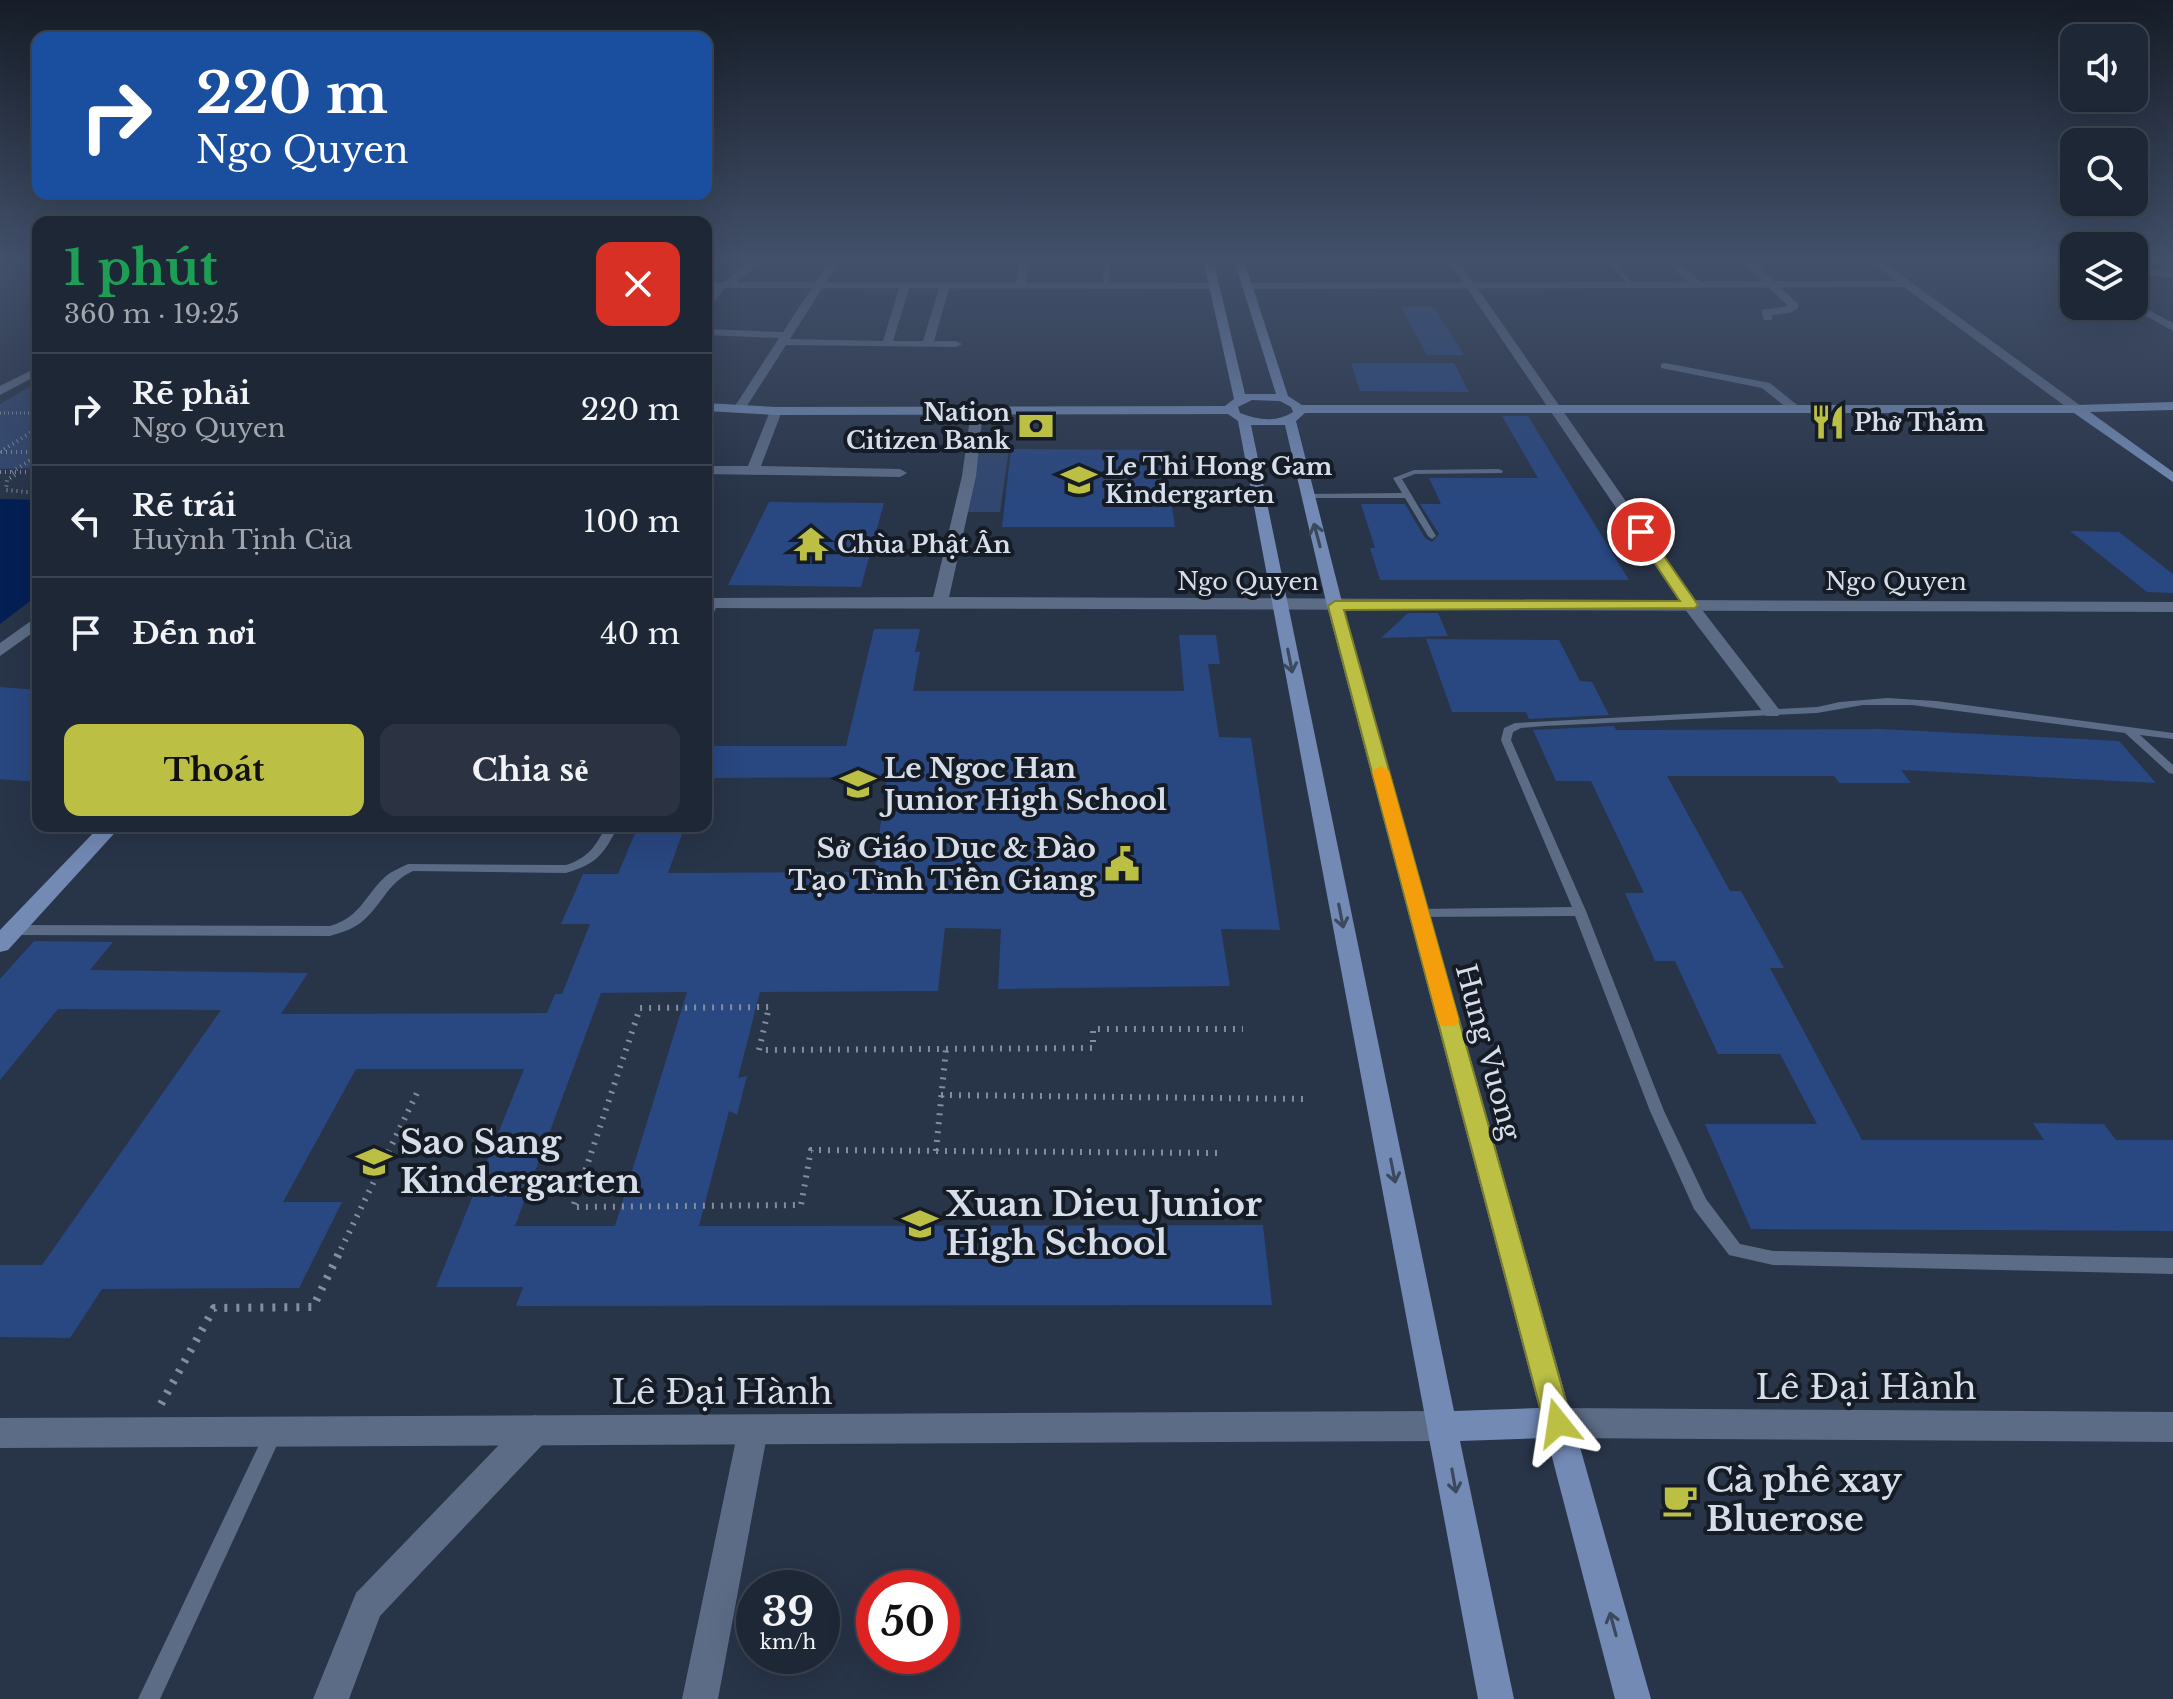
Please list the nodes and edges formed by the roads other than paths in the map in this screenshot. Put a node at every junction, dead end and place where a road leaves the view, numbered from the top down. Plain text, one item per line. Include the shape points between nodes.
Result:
1 (783, 342) edge
2 (858, 342) edge
3 (1225, 342) edge
4 (1267, 342) edge
5 (1509, 342) edge
6 (1986, 342) edge
7 (887, 344) joint
8 (928, 344) joint
9 (956, 344) dead end
10 (1665, 366) dead end
11 (32, 373) edge
12 (0, 382) edge
13 (15, 383) junction
14 (0, 391) edge
15 (2173, 406) edge
16 (712, 407) edge
17 (739, 409) junction
18 (1238, 409) junction
19 (1291, 409) junction
20 (1796, 409) junction
21 (2077, 409) junction
22 (1558, 410) junction
23 (776, 411) junction
24 (977, 411) junction
25 (712, 470) edge
26 (753, 470) junction
27 (1499, 471) dead end
28 (900, 473) dead end
29 (2173, 478) edge
30 (1408, 495) junction
31 (1307, 496) junction
32 (1432, 536) dead end
33 (940, 602) junction
34 (712, 603) edge
35 (1279, 605) junction
36 (1690, 605) junction
37 (1335, 606) junction
38 (2173, 607) edge
39 (32, 627) edge
40 (0, 651) edge
41 (1772, 712) junction
42 (2128, 730) junction
43 (2173, 736) edge
44 (2173, 771) edge
45 (105, 832) edge
46 (609, 832) edge
47 (1580, 911) junction
48 (1419, 913) junction
49 (6, 937) edge
50 (2173, 1266) edge
51 (1558, 1423) junction
52 (1444, 1426) junction
53 (2173, 1427) edge
54 (535, 1430) junction
55 (753, 1430) junction
56 (274, 1432) junction
57 (0, 1433) edge
58 (149, 1699) edge
59 (331, 1699) edge
60 (700, 1699) edge
61 (1496, 1699) edge
62 (1633, 1699) edge

1 - 17 street
2 - 7 street
3 - 18 main road
4 - 19 main road, Hung Vuong
5 - 22 street
6 - 21 street
7 - 8 street
8 - 9 street
10 - 20 street via 1766,385
11 - 13 street
12 - 13 street
13 - 14 street
15 - 21 main road
16 - 17 main road
17 - 23 main road
18 - 19 main road via 1268,423
18 - 19 main road via 1260,395
18 - 24 main road
18 - 35 main road
19 - 22 main road
19 - 31 main road, Hung Vuong
20 - 21 main road
20 - 22 main road
21 - 29 main road
22 - 36 street
23 - 24 main road
23 - 26 street
24 - 33 street via 969,476
25 - 26 street
26 - 28 street
27 - 30 lane via 1403,473 1397,478
30 - 31 lane
30 - 32 lane
37 -> 31 main road, Hung Vuong
33 - 34 street, Ngo Quyen
33 - 35 street, Ngo Quyen
35 - 37 street, Ngo Quyen
35 -> 52 main road
36 - 37 street, Ngo Quyen
36 - 38 street, Ngo Quyen
36 - 41 street
37 - 48 main road, Hung Vuong
39 - 40 street
41 - 42 lane via 1911,703
41 - 47 lane via 1544,723 1508,730 1506,740
42 - 43 lane
42 - 44 lane
45 - 49 main road
46 - 49 lane via 599,852 585,864 566,869 412,867 397,872 361,919 344,928
47 - 48 lane
47 - 50 lane via 1657,1111 1700,1204 1735,1250 1773,1258
48 - 51 main road, Hung Vuong
51 - 52 main road
51 - 53 street, Lê Đại Hành
62 -> 51 main road, Hung Vuong
52 - 55 street, Lê Đại Hành
52 -> 61 main road
54 - 55 street, Lê Đại Hành
54 - 56 street, Lê Đại Hành
54 - 59 street via 368,1605
55 - 60 street
56 - 57 street, Lê Đại Hành
56 - 58 lane

